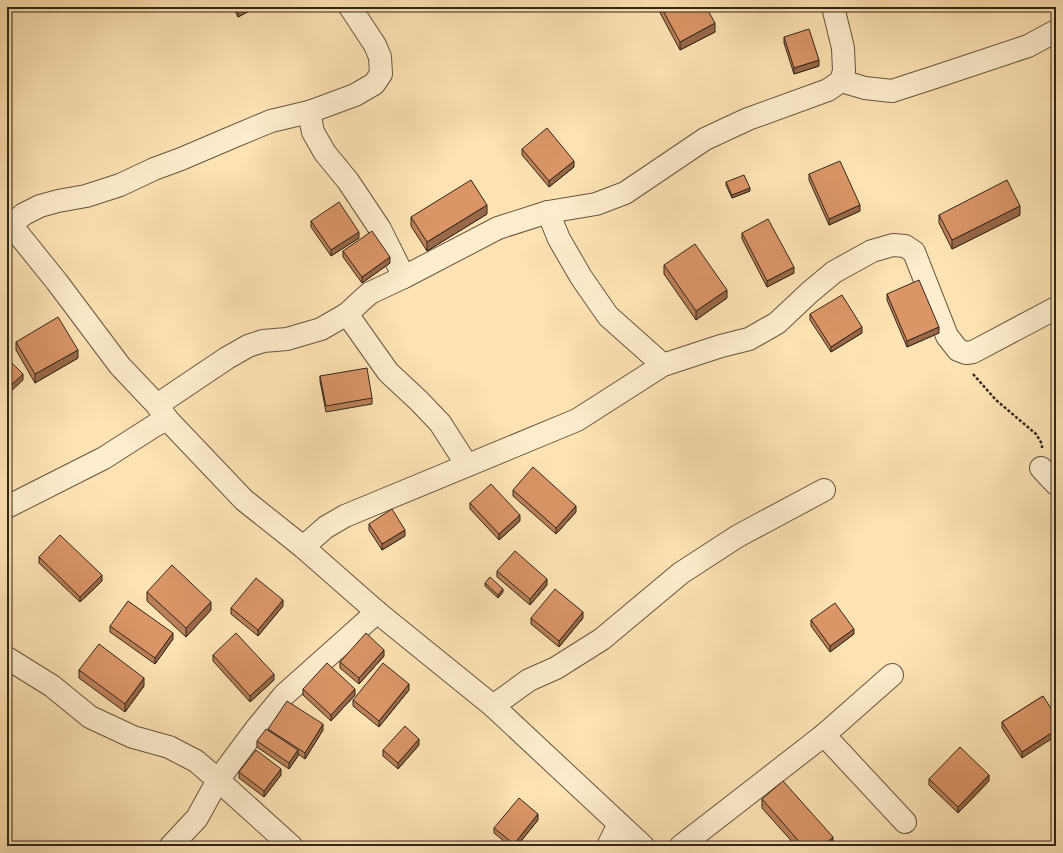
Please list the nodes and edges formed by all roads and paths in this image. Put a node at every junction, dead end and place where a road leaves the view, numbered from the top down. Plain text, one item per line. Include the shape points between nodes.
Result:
1 (350, 7) edge
2 (833, 7) edge
3 (1056, 31) edge
4 (841, 81) junction
5 (309, 112) junction
6 (548, 212) junction
7 (9, 222) edge
8 (404, 277) junction
9 (1056, 308) edge
10 (347, 314) junction
11 (966, 354) junction
12 (663, 365) junction
13 (162, 412) junction
14 (468, 465) junction
15 (1041, 468) joint
16 (1056, 484) edge
17 (824, 490) dead end
18 (7, 507) edge
19 (303, 547) junction
20 (377, 612) junction
21 (7, 658) edge
22 (892, 675) dead end
23 (493, 706) junction
24 (824, 735) junction
25 (218, 780) junction
26 (905, 822) dead end
27 (619, 824) junction
28 (171, 846) edge
29 (291, 846) edge
30 (608, 846) edge
31 (642, 846) edge
32 (680, 846) edge

1 - 5 street via 375,45 380,57 381,74 374,84 355,96
2 - 4 street via 843,48 844,71
3 - 4 street via 1028,46 892,91 865,88
4 - 6 street via 828,90 706,139 625,193 596,204
5 - 7 street via 271,122 120,185 86,196 40,206
5 - 8 street via 313,132 380,229
6 - 8 street via 498,228
6 - 12 street via 562,245 608,316
7 - 13 street via 120,366
8 - 10 street via 370,293
9 - 11 street
10 - 13 street via 321,329 287,339 263,341 248,346 227,358
10 - 14 street via 388,372 440,423
11 - 12 street via 958,350 947,336 914,252 905,246 893,245 872,251 834,272 777,323 749,339
11 - 15 path via 965,361 974,376 996,400 1036,434 1042,444
12 - 14 street via 577,420
13 - 18 street via 154,426 104,458
13 - 19 street via 244,500
14 - 19 street via 345,516 326,527
15 - 16 street
17 - 23 street via 738,536 682,573 602,639 556,668 529,680
19 - 20 street
20 - 23 street
20 - 25 street via 284,695
21 - 25 street via 52,686 90,717 133,737 169,747 196,761
22 - 24 street
23 - 27 street
24 - 26 street
24 - 32 street
25 - 28 street via 197,818
25 - 29 street
27 - 30 street
27 - 31 street

